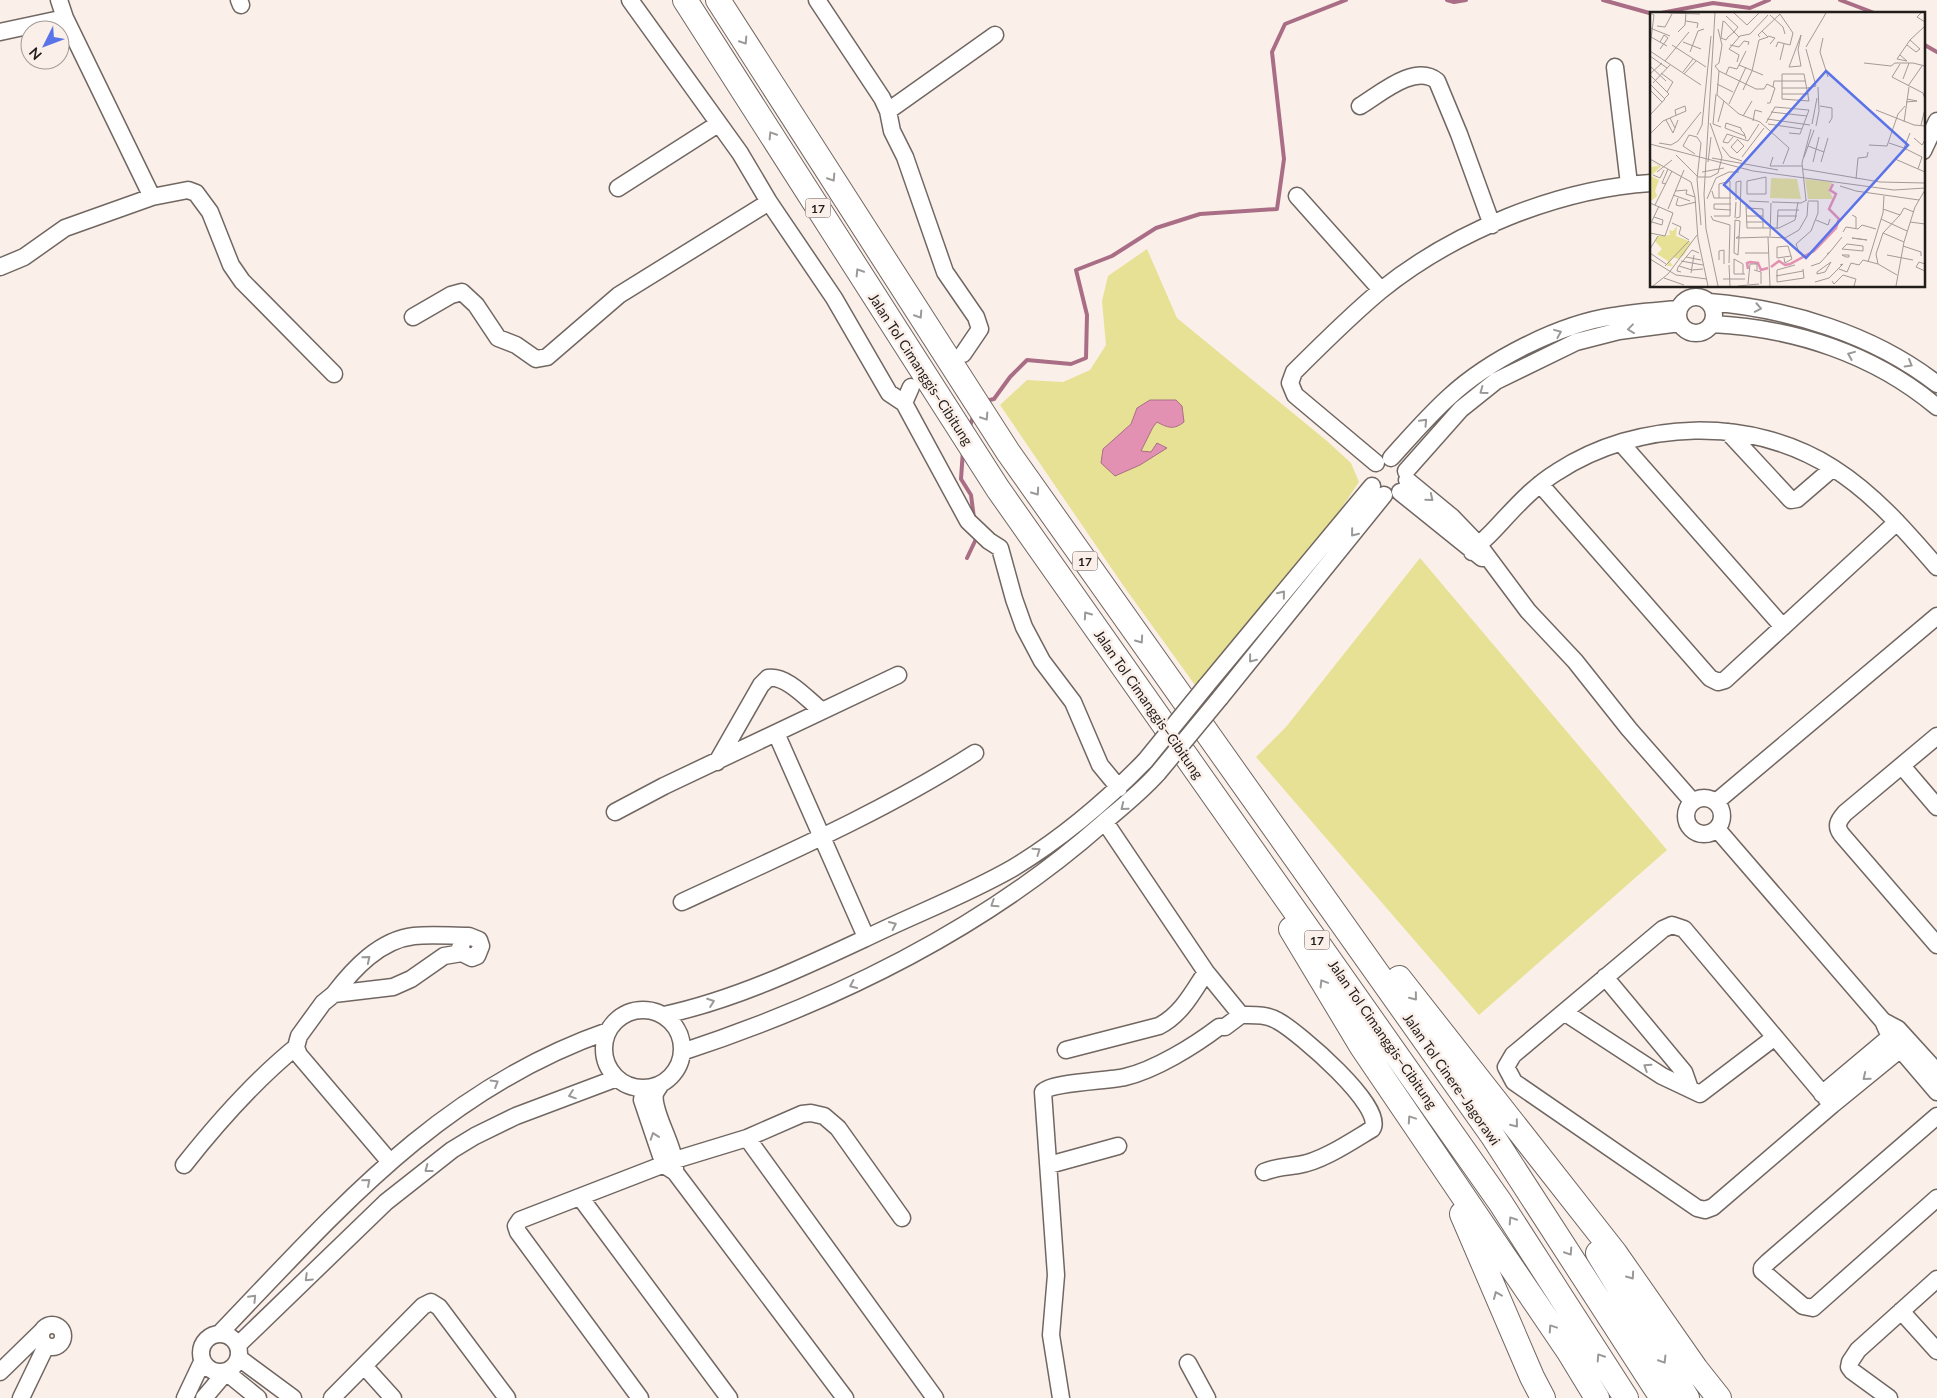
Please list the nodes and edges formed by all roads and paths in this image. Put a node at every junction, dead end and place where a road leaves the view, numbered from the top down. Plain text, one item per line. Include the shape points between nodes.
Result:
1 (59, 0) edge
2 (630, 0) edge
3 (685, 0) edge
4 (718, 0) edge
5 (817, 0) edge
6 (65, 18) junction
7 (0, 32) edge
8 (995, 35) dead end
9 (1616, 67) dead end
10 (1360, 106) dead end
11 (888, 111) junction
12 (1937, 120) edge
13 (718, 124) junction
14 (1924, 148) edge
15 (1650, 183) edge
16 (1629, 184) junction
17 (618, 188) dead end
18 (1297, 196) dead end
19 (152, 197) junction
20 (769, 202) junction
21 (1492, 224) junction
22 (0, 267) edge
23 (1381, 290) junction
24 (1692, 291) edge
25 (1709, 302) junction
26 (1679, 316) junction
27 (413, 317) dead end
28 (1712, 324) junction
29 (963, 354) dead end
30 (334, 374) dead end
31 (1937, 384) edge
32 (911, 387) dead end
33 (904, 403) junction
34 (1937, 407) edge
35 (1728, 432) junction
36 (1621, 443) junction
37 (1392, 458) junction
38 (1376, 463) junction
39 (1833, 468) junction
40 (1540, 484) junction
41 (1394, 485) junction
42 (1897, 522) junction
43 (1475, 548) junction
44 (1937, 567) edge
45 (1937, 616) edge
46 (1783, 627) junction
47 (898, 675) dead end
48 (822, 711) junction
49 (776, 733) junction
50 (1937, 736) edge
51 (975, 753) dead end
52 (1188, 758) junction
53 (717, 762) junction
54 (1902, 766) junction
55 (1231, 768) junction
56 (1119, 788) junction
57 (1693, 802) junction
58 (1716, 802) junction
59 (1937, 807) edge
60 (615, 812) dead end
61 (1105, 822) junction
62 (1717, 829) junction
63 (823, 837) junction
64 (682, 902) dead end
65 (442, 936) junction
66 (866, 937) junction
67 (1937, 945) edge
68 (444, 956) junction
69 (1206, 972) junction
70 (1605, 977) junction
71 (334, 994) junction
72 (1564, 1012) junction
73 (1241, 1014) junction
74 (664, 1015) junction
75 (608, 1031) junction
76 (1894, 1033) junction
77 (1775, 1037) junction
78 (1905, 1045) junction
79 (296, 1047) junction
80 (1066, 1050) dead end
81 (682, 1052) junction
82 (1937, 1072) edge
83 (617, 1078) junction
84 (661, 1084) junction
85 (644, 1088) junction
86 (1690, 1089) junction
87 (1937, 1092) edge
88 (1827, 1099) junction
89 (1937, 1116) edge
90 (747, 1138) junction
91 (1118, 1146) dead end
92 (1538, 1153) junction
93 (1438, 1160) junction
94 (390, 1162) junction
95 (184, 1165) dead end
96 (671, 1165) junction
97 (1049, 1165) junction
98 (1264, 1172) dead end
99 (580, 1197) junction
100 (1937, 1198) edge
101 (902, 1218) dead end
102 (1937, 1279) edge
103 (1901, 1311) junction
104 (220, 1334) junction
105 (239, 1351) junction
106 (1937, 1351) edge
107 (22, 1352) junction
108 (202, 1362) junction
109 (1188, 1363) dead end
110 (38, 1364) junction
111 (364, 1367) junction
112 (0, 1372) edge
113 (226, 1372) junction
114 (1205, 1397) edge
115 (21, 1398) edge
116 (185, 1398) edge
117 (204, 1398) edge
118 (258, 1398) edge
119 (293, 1398) edge
120 (332, 1398) edge
121 (393, 1398) edge
122 (507, 1398) edge
123 (640, 1398) edge
124 (729, 1398) edge
125 (845, 1398) edge
126 (935, 1398) edge
127 (1060, 1398) edge
128 (1543, 1398) edge
129 (1597, 1398) edge
130 (1626, 1398) edge
131 (1662, 1398) edge
132 (1687, 1398) edge
133 (1720, 1398) edge
134 (1889, 1398) edge

1 - 6 street
2 - 13 street
52 -> 3 highway, Jalan Tol Cimanggis–Cibitung / 17 via 998,489
4 -> 55 highway, Jalan Tol Cimanggis–Cibitung / 17 via 1008,452
5 - 11 street
6 - 7 street
6 - 19 street
8 - 11 street
9 - 16 street
10 - 21 street via 1414,76 1430,76 1437,81
11 - 29 street via 892,131 906,156 945,272 980,329
12 - 14 street
13 - 17 street
13 - 20 street via 740,153
15 - 16 street
16 - 21 street via 1562,197
18 - 23 street
19 - 22 street via 65,228 24,257
19 - 30 street via 188,190 196,193 210,212 231,265 242,281
20 - 27 street via 620,295 547,357 536,359 516,345 498,338 462,292
20 - 33 street via 834,298 889,394
21 - 23 street via 1436,254
23 - 38 street via 1300,365 1290,383 1296,395
24 - 25 street
24 - 26 street via 1683,301
25 - 28 street via 1713,309
25 -> 31 street via 1759,308 1846,333 1895,356
26 - 28 street via 1686,330 1696,333
37 -> 26 street via 1450,396 1528,345 1569,328 1612,316
26 -> 41 street via 1576,342 1496,381 1461,409
34 -> 28 street via 1899,378 1826,345 1773,330
32 - 33 street
33 - 56 street via 968,522 1000,548 1014,599 1029,635 1042,661 1073,702 1100,765
35 - 36 street via 1670,431
35 - 39 street via 1773,440
35 - 39 street via 1791,500 1797,499
36 - 40 street via 1582,458
36 - 46 street
37 - 38 street
37 - 41 street via 1400,462
38 - 41 street via 1370,474
39 - 42 street via 1853,481
40 - 43 street
40 - 46 street via 1714,681 1725,680
41 - 43 street via 1452,517
56 -> 41 street, bridge via 1206,686
41 -> 61 street, bridge via 1158,773 1139,794
42 - 44 street
42 - 46 street
43 - 57 street
45 - 58 street
47 - 48 street
48 - 49 street
48 - 53 street via 786,682 768,678
49 - 53 street
49 - 63 street
50 - 54 street
51 - 63 street
93 -> 52 highway via 1362,1046
130 -> 52 highway, Jalan Tol Cimanggis–Cibitung / 17 via 1500,1202
53 - 60 street
54 - 59 street
54 - 67 street via 1845,813 1837,823 1838,829
55 -> 92 highway
55 -> 131 highway, Jalan Tol Cinere–Jagorawi / 17 via 1492,1135
66 -> 56 street via 1014,867
57 - 58 street via 1704,798
57 - 62 street via 1687,811 1689,826 1702,834
58 - 62 street via 1722,816
61 - 69 street
61 -> 81 street via 1027,884 876,974 770,1021
62 - 76 street
63 - 64 street
63 - 66 street
65 - 68 street
65 - 68 street via 469,936 460,942 462,953
71 -> 65 street via 360,964 389,944 413,936
74 -> 66 street via 753,987
68 - 71 street via 411,979 393,987
69 - 73 street
69 - 80 street via 1168,1021
70 - 72 street
70 - 77 street via 1663,929 1678,926 1684,929
70 - 86 street via 1684,1072
71 - 79 street via 308,1023
86 -> 72 street via 1662,1076
72 - 88 street via 1513,1055 1506,1067 1508,1075 1697,1208 1713,1207
73 - 97 street via 1225,1028 1219,1027 1143,1071 1123,1078 1045,1089 1042,1098
73 - 98 street via 1264,1015 1280,1021 1343,1075 1369,1108 1374,1121 1372,1129 1331,1153 1298,1165 1284,1165
74 - 75 street via 644,1009 629,1012 617,1019
74 - 81 street via 678,1029
75 - 83 street via 604,1056
94 -> 75 street via 435,1124 491,1086 565,1046
76 - 78 street
76 - 88 street
77 - 86 street via 1703,1093
77 - 88 street
78 - 82 street
78 - 87 street
78 -> 88 street
79 - 94 street via 299,1055
79 - 95 street via 220,1120
81 - 84 street via 679,1066
83 - 85 street via 630,1086
83 -> 105 street via 516,1116 452,1150 386,1202
84 - 85 street
84 - 96 street via 655,1094 656,1104
96 -> 85 street via 642,1100
89 - 100 street via 1768,1262 1762,1271 1803,1306 1812,1308
90 - 96 street
90 - 101 street via 802,1114 824,1116 845,1136
90 - 126 street
91 - 97 street
92 -> 132 highway
92 -> 133 highway via 1616,1253 1696,1369
128 -> 93 highway
129 -> 93 highway
104 -> 94 street via 361,1187
96 - 99 street
96 - 125 street
97 - 127 street via 1056,1276 1051,1335
99 - 123 street via 520,1220 517,1229
99 - 124 street
102 - 103 street
103 - 106 street
103 - 134 street via 1858,1350 1849,1367
104 - 105 street via 227,1335
104 - 108 street via 204,1342 200,1351
105 - 113 street
105 - 119 street
107 - 110 street
107 - 110 street via 43,1339
107 - 112 street
108 - 113 street via 211,1370
108 - 116 street
109 - 114 street
110 - 115 street
111 - 120 street
111 - 121 street
111 - 122 street via 423,1306 436,1303
113 - 117 street
113 - 118 street

